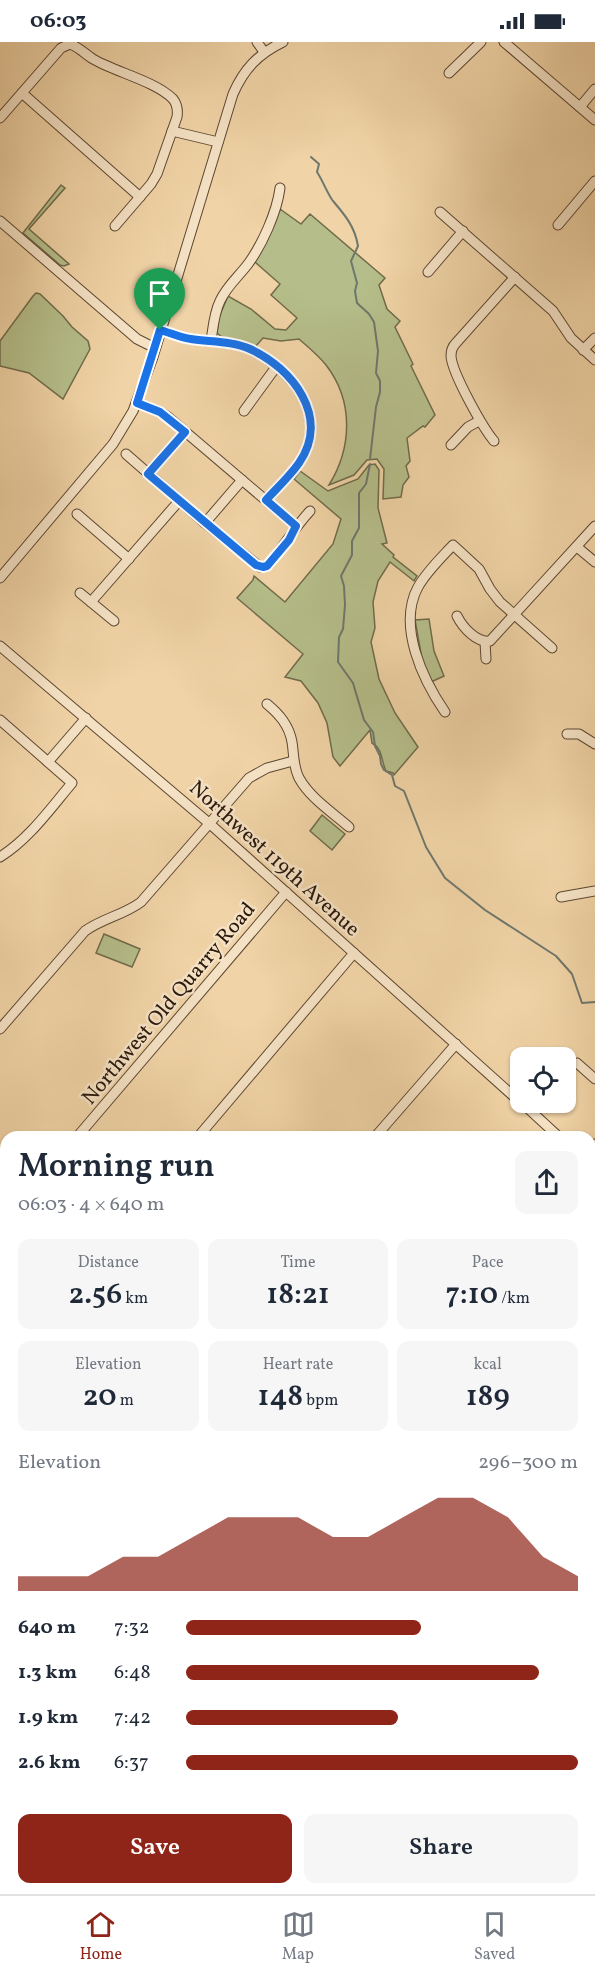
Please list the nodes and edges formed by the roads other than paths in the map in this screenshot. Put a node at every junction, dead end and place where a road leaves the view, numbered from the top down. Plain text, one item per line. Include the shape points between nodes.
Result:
1 (257, 42) edge
2 (283, 42) edge
3 (480, 42) edge
4 (504, 42) edge
5 (264, 52) junction
6 (449, 73) dead end
7 (595, 89) edge
8 (22, 93) junction
9 (580, 107) junction
10 (0, 118) edge
11 (595, 120) edge
12 (172, 131) junction
13 (218, 142) junction
14 (595, 181) edge
15 (280, 188) dead end
16 (140, 197) junction
17 (440, 212) dead end
18 (0, 221) edge
19 (558, 225) dead end
20 (115, 226) dead end
21 (463, 231) junction
22 (428, 272) dead end
23 (515, 277) junction
24 (160, 330) junction
25 (595, 338) edge
26 (211, 341) junction
27 (155, 348) junction
28 (583, 350) junction
29 (595, 360) edge
30 (276, 367) junction
31 (137, 403) junction
32 (244, 411) dead end
33 (479, 421) junction
34 (185, 432) junction
35 (494, 441) dead end
36 (451, 445) dead end
37 (126, 454) dead end
38 (148, 474) junction
39 (242, 480) junction
40 (266, 500) junction
41 (179, 501) junction
42 (310, 511) dead end
43 (77, 514) dead end
44 (205, 523) junction
45 (296, 526) junction
46 (595, 526) edge
47 (577, 547) junction
48 (129, 559) junction
49 (595, 562) edge
50 (0, 578) edge
51 (80, 593) dead end
52 (91, 602) junction
53 (515, 615) junction
54 (457, 616) dead end
55 (114, 621) dead end
56 (485, 642) junction
57 (0, 646) edge
58 (552, 648) dead end
59 (486, 659) dead end
60 (267, 704) dead end
61 (445, 712) dead end
62 (86, 718) junction
63 (0, 720) edge
64 (567, 734) dead end
65 (595, 744) edge
66 (293, 761) junction
67 (48, 762) junction
68 (210, 824) junction
69 (349, 826) dead end
70 (0, 857) edge
71 (595, 891) edge
72 (286, 892) junction
73 (561, 897) dead end
74 (354, 953) junction
75 (0, 1029) edge
76 (456, 1044) junction
77 (577, 1063) dead end
78 (595, 1078) edge
79 (510, 1092) edge
80 (533, 1113) edge
81 (82, 1131) edge
82 (203, 1131) edge
83 (380, 1131) edge
84 (552, 1131) edge

1 - 5 street
2 - 5 street
3 - 6 street
4 - 9 street
5 - 13 street via 237,86
7 - 9 street
8 - 10 street
8 - 12 street via 61,48 73,45 174,100 177,117
8 - 16 street
9 - 11 street
12 - 13 street
12 - 16 street via 157,174
13 - 24 street
14 - 19 street
15 - 26 street via 277,204 253,256 219,302
16 - 20 street
17 - 21 street
18 - 27 street via 137,339
21 - 22 street
21 - 23 street
23 - 28 street via 553,311
23 - 33 street via 452,347 453,363
24 - 26 street
24 - 27 street
25 - 28 street
26 - 30 street via 251,350
27 - 31 street
28 - 29 street
30 - 32 street
30 - 40 street via 301,391 309,412 310,435 299,463
31 - 34 street via 160,412
31 - 50 street via 113,444
33 - 35 street
33 - 36 street
34 - 38 street
34 - 39 street
37 - 38 street
38 - 41 street
39 - 40 street
39 - 44 street
40 - 45 street
41 - 44 street
41 - 48 street
42 - 45 street
43 - 48 street
44 - 45 street via 263,567 289,540
46 - 47 street
47 - 49 street
47 - 53 street
48 - 52 street
51 - 52 street
52 - 55 street
53 - 56 street via 494,638
53 - 58 street
53 - 61 street via 497,598 474,564 453,545 421,582 410,611 414,645 426,682
54 - 56 street via 463,626
56 - 59 street
57 - 62 street, Northwest 119th Avenue
60 - 66 street via 287,726
62 - 67 street
62 - 68 street, Northwest 119th Avenue
63 - 67 street
64 - 65 street via 579,734
66 - 68 street via 249,778
66 - 69 street via 308,791
67 - 70 street via 72,783 30,832
68 - 72 street, Northwest 119th Avenue
68 - 75 street via 141,902 85,931
71 - 73 street
72 - 74 street, Northwest 119th Avenue
72 - 81 street, Northwest Old Quarry Road
74 - 76 street, Northwest 119th Avenue
74 - 82 street
76 - 79 street, Northwest 119th Avenue
76 - 83 street
77 - 78 street
80 - 84 street, Northwest 119th Avenue

